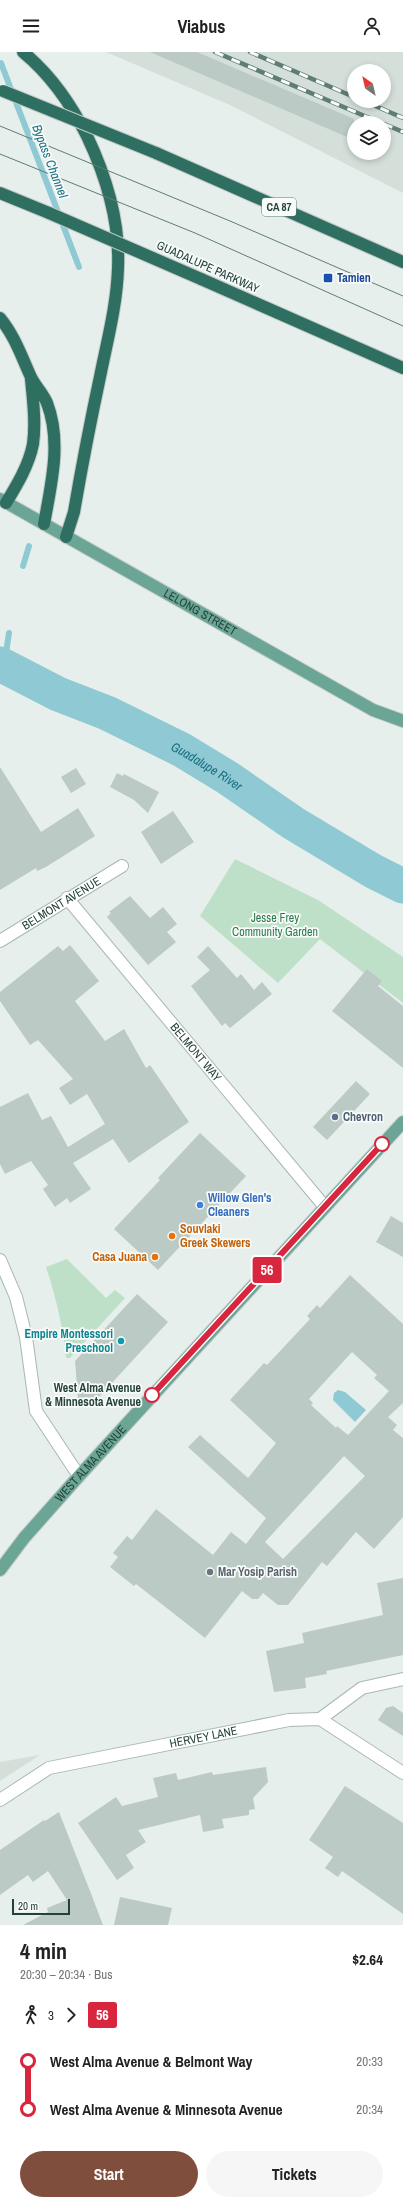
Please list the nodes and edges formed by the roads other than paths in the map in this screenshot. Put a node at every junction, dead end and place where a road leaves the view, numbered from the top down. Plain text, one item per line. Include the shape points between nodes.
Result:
1 (23, 52) edge
2 (1, 91) edge
3 (0, 193) edge
4 (403, 262) edge
5 (0, 318) edge
6 (403, 368) edge
7 (30, 376) junction
8 (3, 501) edge
9 (44, 524) junction
10 (66, 537) junction
11 (403, 721) edge
12 (122, 866) dead end
13 (67, 898) junction
14 (0, 941) edge
15 (403, 1122) edge
16 (325, 1207) junction
17 (0, 1260) edge
18 (79, 1476) junction
19 (0, 1570) edge
20 (403, 1679) edge
21 (320, 1719) junction
22 (403, 1772) edge
23 (0, 1800) edge

1 - 10 highway via 36,62 76,114 94,151 109,193 116,229 118,267 115,305 74,512
2 - 4 highway, CA 87, bridge via 156,153
3 - 6 highway, GUADALUPE PARKWAY, bridge
5 - 7 highway via 19,349
7 - 8 highway via 34,410 33,444 26,465
7 - 9 highway via 47,403 54,434 54,468
8 - 9 main road, LELONG STREET
9 - 10 main road, LELONG STREET
10 - 11 main road, LELONG STREET via 373,710
12 - 13 street, BELMONT AVENUE
13 - 14 street, BELMONT AVENUE
13 - 16 street, BELMONT WAY
15 - 16 main road, WEST ALMA AVENUE
16 - 18 main road, WEST ALMA AVENUE
17 - 18 street via 16,1297 26,1337 36,1411
18 - 19 main road, WEST ALMA AVENUE
20 - 21 street via 362,1688
21 - 22 street
21 - 23 street, HERVEY LANE via 289,1720 48,1768

